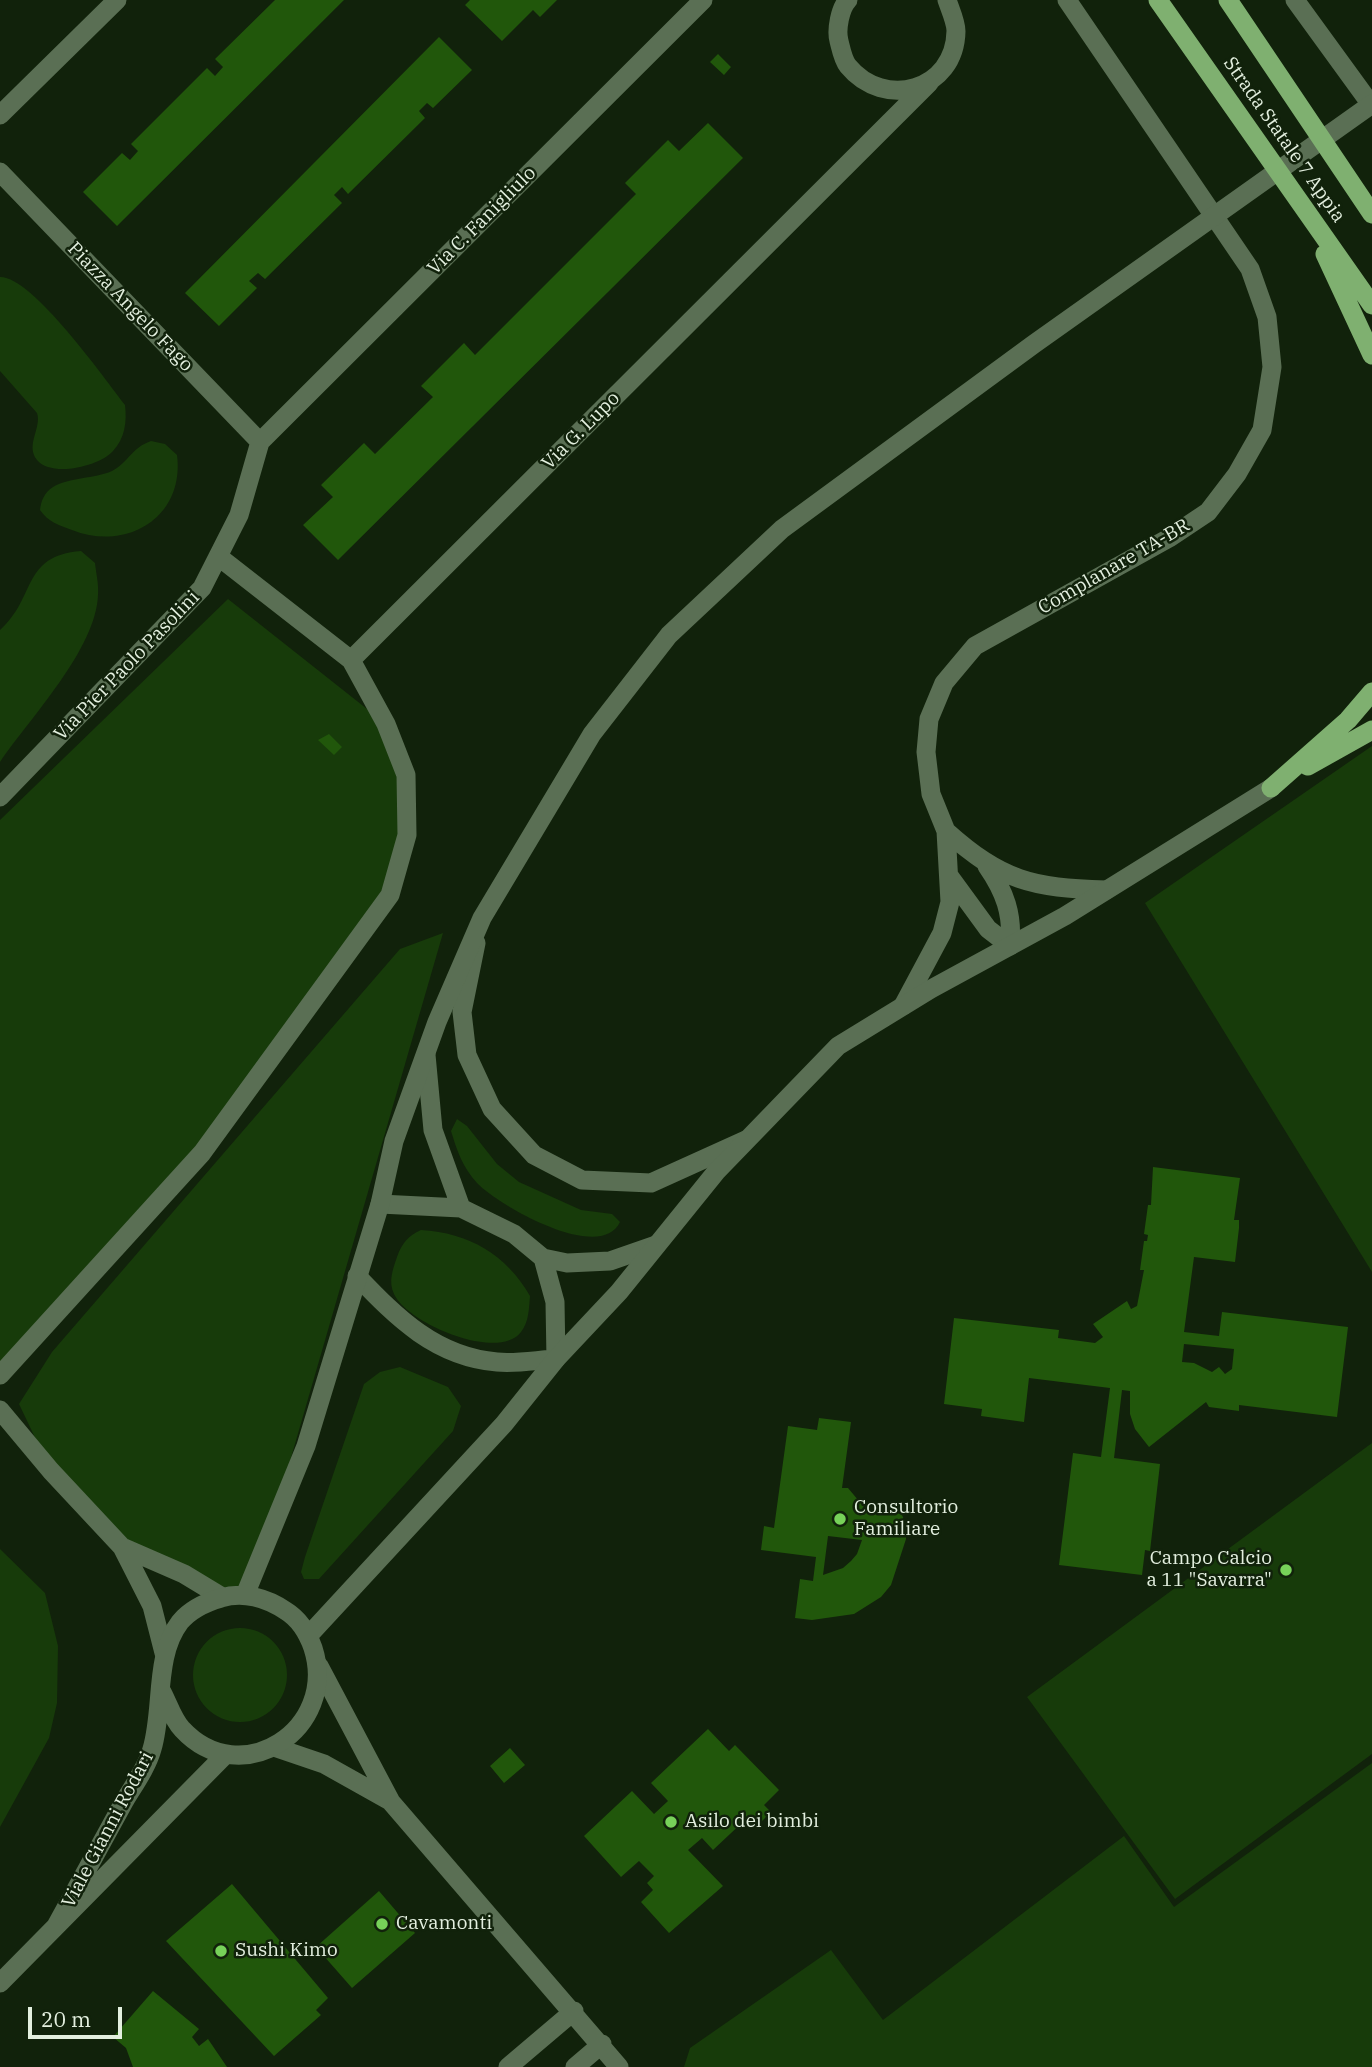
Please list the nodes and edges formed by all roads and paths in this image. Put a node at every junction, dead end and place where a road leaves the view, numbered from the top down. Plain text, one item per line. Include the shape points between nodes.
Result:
1 (117, 0) edge
2 (703, 0) edge
3 (848, 0) edge
4 (947, 0) edge
5 (1066, 0) edge
6 (1158, 0) edge
7 (1228, 0) edge
8 (1295, 0) edge
9 (929, 83) junction
10 (1372, 105) edge
11 (0, 115) edge
12 (0, 172) edge
13 (1308, 214) junction
14 (1372, 214) edge
15 (1372, 305) edge
16 (1372, 355) edge
17 (260, 442) junction
18 (219, 557) junction
19 (351, 660) junction
20 (1372, 692) edge
21 (1372, 730) edge
22 (1271, 788) junction
23 (0, 797) edge
24 (946, 831) junction
25 (986, 865) junction
26 (950, 877) junction
27 (1107, 890) junction
28 (482, 918) junction
29 (1010, 946) junction
30 (903, 1006) junction
31 (426, 1055) junction
32 (747, 1139) junction
33 (380, 1204) junction
34 (461, 1208) junction
35 (656, 1245) junction
36 (543, 1258) junction
37 (357, 1276) junction
38 (556, 1359) junction
39 (0, 1375) edge
40 (0, 1410) edge
41 (122, 1546) junction
42 (244, 1595) junction
43 (222, 1597) junction
44 (309, 1635) junction
45 (163, 1653) junction
46 (319, 1666) junction
47 (162, 1692) junction
48 (274, 1747) junction
49 (226, 1754) junction
50 (391, 1801) junction
51 (56, 1926) junction
52 (0, 1983) edge
53 (574, 2011) junction
54 (602, 2044) junction
55 (508, 2067) edge
56 (575, 2067) edge
57 (619, 2067) edge

1 - 11 street
2 - 17 street, Via C. Fanigliulo
3 - 9 street via 837,34 846,64 869,85 889,90 899,92
4 - 9 street, Via G. Lupo via 956,30 950,60
5 - 24 street, Complanare TA-BR via 1250,269 1267,317 1272,367 1262,430 1208,512 975,646 944,683 929,719 926,751 931,794
6 - 13 highway, Strada Statale 7 Appia
7 - 14 highway, Strada Statale 7 Appia
8 - 10 street
9 - 19 street, Via G. Lupo
10 - 28 street via 782,529 669,635 592,734
12 - 17 street, Piazza Angelo Fago
13 - 15 highway, Strada Statale 7 Appia
13 - 16 highway
17 - 18 street, Via Pier Paolo Pasolini via 239,515
18 - 19 street
18 - 23 street, Via Pier Paolo Pasolini via 202,588
19 - 39 street via 386,724 406,775 407,835 390,895 202,1153
20 - 22 highway via 1348,720
21 - 22 highway
22 - 27 street
24 - 25 street
24 - 26 street
25 - 27 street via 1035,883
25 - 29 street via 1007,900
26 - 29 street via 988,929
26 - 30 street via 950,902 942,933
27 - 29 street
28 - 31 street
28 - 32 street via 462,1012 467,1055 492,1109 534,1155 582,1181 651,1182
29 - 30 street
30 - 32 street via 838,1046
31 - 33 street via 394,1141
31 - 34 street via 433,1130
32 - 35 street
33 - 34 street
33 - 37 street
34 - 36 street via 514,1234
35 - 36 street via 610,1261 567,1263
35 - 38 street
36 - 38 street via 555,1302
37 - 38 street via 411,1331 447,1349 496,1362
37 - 42 street via 306,1446
38 - 44 street via 504,1424
40 - 41 street
41 - 43 street
41 - 45 street via 152,1606
42 - 43 street
42 - 44 street via 272,1601
43 - 45 street via 196,1608 180,1622
44 - 46 street
45 - 47 street
46 - 48 street via 315,1700 299,1729
46 - 50 street
47 - 49 street via 180,1728 199,1743
47 - 51 street, Viale Gianni Rodari via 152,1751
48 - 49 street via 252,1754
48 - 50 street via 324,1764
49 - 51 street, Viale Gianni Rodari
50 - 53 street
51 - 52 street, Viale Gianni Rodari
53 - 54 street
53 - 55 street
54 - 56 street
54 - 57 street

